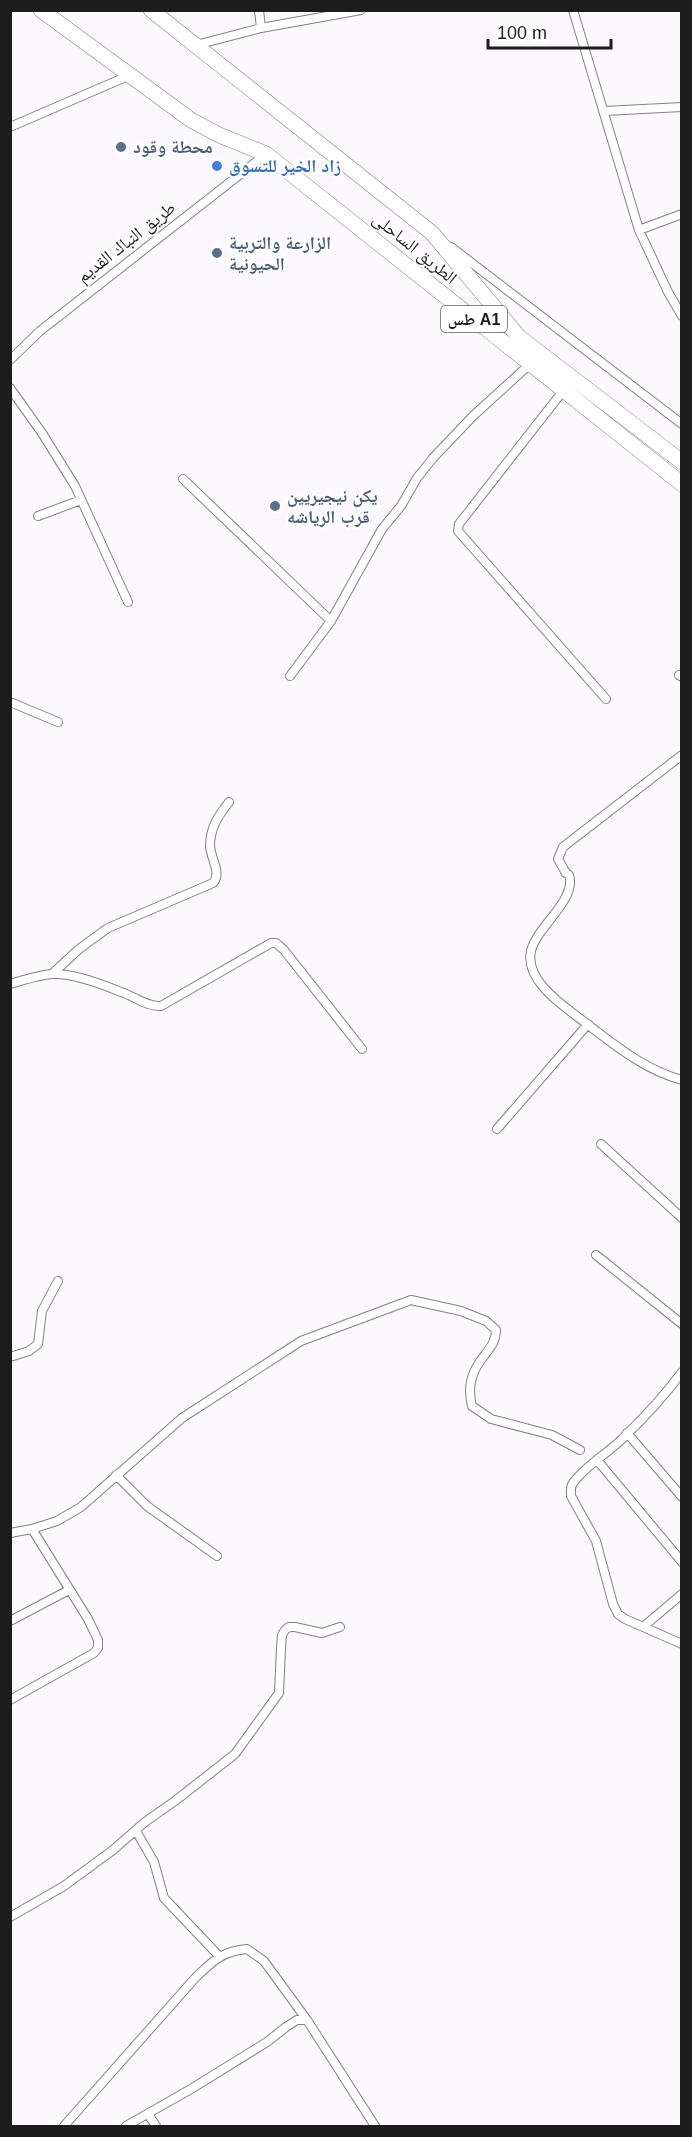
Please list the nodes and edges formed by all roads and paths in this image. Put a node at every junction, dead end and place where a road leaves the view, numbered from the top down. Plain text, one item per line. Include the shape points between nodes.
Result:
1 (41, 10) edge
2 (151, 10) edge
3 (259, 10) edge
4 (573, 10) edge
5 (356, 11) edge
6 (261, 27) junction
7 (195, 45) junction
8 (128, 75) junction
9 (681, 107) edge
10 (604, 111) junction
11 (10, 128) edge
12 (266, 154) junction
13 (681, 214) edge
14 (639, 230) junction
15 (432, 233) junction
16 (681, 316) edge
17 (10, 360) edge
18 (530, 364) junction
19 (10, 388) edge
20 (563, 390) junction
21 (681, 424) edge
22 (681, 462) edge
23 (183, 479) dead end
24 (681, 484) edge
25 (81, 500) junction
26 (38, 516) dead end
27 (128, 602) dead end
28 (331, 621) junction
29 (290, 676) dead end
30 (606, 699) dead end
31 (10, 702) edge
32 (58, 722) dead end
33 (681, 755) edge
34 (229, 802) dead end
35 (52, 974) junction
36 (10, 984) edge
37 (588, 1024) junction
38 (362, 1049) dead end
39 (680, 1081) edge
40 (497, 1129) dead end
41 (601, 1144) dead end
42 (681, 1218) edge
43 (596, 1255) dead end
44 (58, 1281) dead end
45 (681, 1324) edge
46 (10, 1357) edge
47 (681, 1372) edge
48 (627, 1433) junction
49 (580, 1450) dead end
50 (597, 1460) junction
51 (116, 1475) junction
52 (681, 1497) edge
53 (32, 1529) junction
54 (10, 1533) edge
55 (217, 1556) dead end
56 (681, 1562) edge
57 (69, 1590) junction
58 (681, 1594) edge
59 (10, 1621) edge
60 (340, 1627) dead end
61 (643, 1627) junction
62 (681, 1644) edge
63 (10, 1700) edge
64 (136, 1831) junction
65 (10, 1917) edge
66 (219, 1956) junction
67 (307, 2020) junction
68 (148, 2114) junction
69 (64, 2127) edge
70 (126, 2127) edge
71 (156, 2127) edge
72 (375, 2127) edge

1 - 8 highway, الطريق الساحلى
2 - 7 highway
3 - 6 street
4 - 10 street
5 - 6 street
6 - 7 street
7 - 15 highway
8 - 11 street
8 - 12 highway, الطريق الساحلى via 191,120
9 - 10 street
10 - 14 street
12 - 17 street, طريق النباك القديم via 40,331
12 - 18 highway, الطريق الساحلى / طس A1
13 - 14 street
14 - 16 street
15 - 21 street
15 - 22 highway, طس A1 via 519,337
18 - 20 highway, الطريق الساحلى / طس A1
18 - 28 street via 473,416 417,478 382,529
19 - 25 street
20 - 24 highway, الطريق الساحلى / طس A1
20 - 30 street via 459,524 458,531
23 - 28 street
25 - 26 street
25 - 27 street
28 - 29 street
31 - 32 street
33 - 37 street via 563,847 559,855 571,880 570,890 536,939 531,953 532,971 544,988
34 - 35 street via 215,820 213,830 210,846 217,874 213,883 108,928
35 - 36 street
35 - 38 street via 88,980 161,1006 276,943
37 - 39 street via 616,1047
37 - 40 street
41 - 42 street
43 - 45 street
44 - 46 street via 42,1311 38,1344 29,1352
47 - 48 street
48 - 50 street
48 - 52 street
49 - 51 street via 552,1436 491,1419 472,1406 468,1390 479,1363 496,1340 496,1330 486,1321 461,1311 411,1300 301,1341 182,1418
50 - 56 street
50 - 61 street via 573,1483 571,1496 596,1541 613,1605 618,1614
51 - 53 street via 81,1508
51 - 55 street via 147,1506
53 - 54 street
53 - 57 street
57 - 59 street
57 - 63 street via 98,1640 98,1648
58 - 61 street
60 - 64 street via 322,1633 295,1627 285,1630 279,1693 235,1754
61 - 62 street
64 - 65 street via 64,1886
64 - 66 street via 154,1862 164,1898
66 - 67 street via 247,1949 264,1961
66 - 69 street
67 - 68 street via 297,2020
67 - 72 street
68 - 70 street
68 - 71 street

